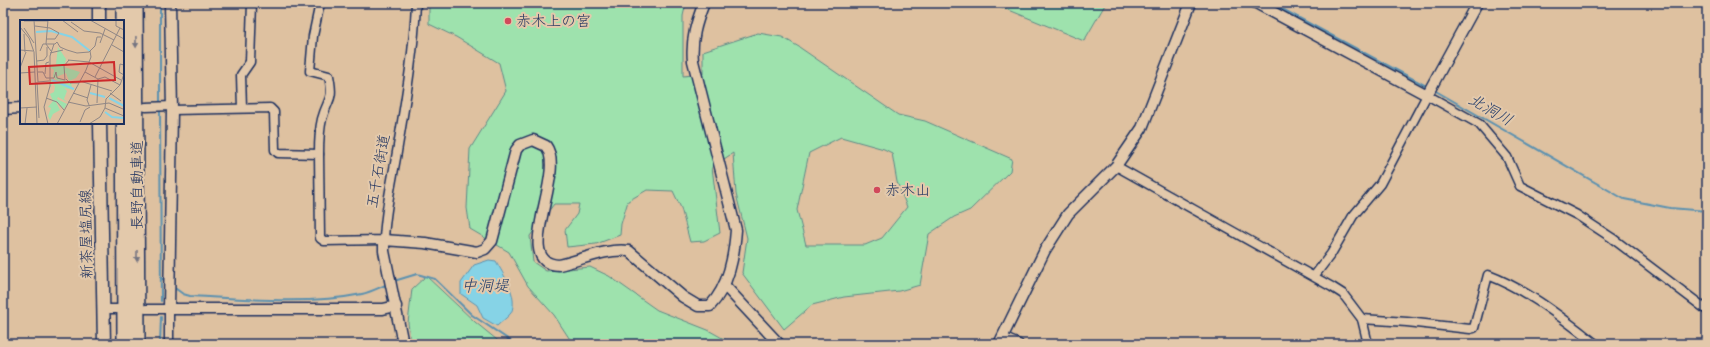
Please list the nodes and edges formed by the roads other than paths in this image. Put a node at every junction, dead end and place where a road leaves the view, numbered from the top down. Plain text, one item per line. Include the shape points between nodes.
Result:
1 (98, 3) edge
2 (124, 3) edge
3 (135, 3) edge
4 (170, 3) edge
5 (252, 3) edge
6 (320, 3) edge
7 (416, 3) edge
8 (704, 3) edge
9 (1190, 3) edge
10 (1256, 3) edge
11 (1478, 3) edge
12 (99, 20) edge
13 (1427, 95) junction
14 (146, 107) dead end
15 (170, 107) junction
16 (20, 108) edge
17 (242, 108) junction
18 (3, 109) edge
19 (100, 124) edge
20 (320, 154) junction
21 (1116, 166) junction
22 (384, 240) junction
23 (1315, 275) junction
24 (724, 285) junction
25 (396, 306) junction
26 (103, 309) junction
27 (118, 309) dead end
28 (146, 309) dead end
29 (169, 309) junction
30 (1707, 310) edge
31 (1362, 319) junction
32 (1000, 341) edge
33 (104, 344) edge
34 (125, 344) edge
35 (138, 344) edge
36 (168, 344) edge
37 (403, 344) edge
38 (779, 344) edge
39 (1019, 344) edge
40 (1368, 344) edge
41 (1596, 344) edge

1 - 12 main road
2 - 34 highway, 長野自動車道
3 -> 35 highway, 長野自動車道
4 - 15 street
5 - 17 street via 250,62 241,75
6 - 20 street via 313,36 310,71 329,76 332,96 319,134
7 - 22 street, 五千石街道 via 415,32 385,212
8 - 24 street via 695,28 693,61 736,230 733,258
9 - 21 street via 1142,128
10 - 13 street
11 - 13 street
13 - 23 street via 1380,184 1353,216 1331,254
13 - 30 street via 1480,124 1507,157 1520,186 1577,215 1612,238
14 - 15 street
15 - 17 street
15 - 29 street
16 - 18 street
17 - 20 street via 270,108 274,112 275,150 278,153
19 - 26 main road, 新茶屋塩尻線
20 - 22 street via 320,238 324,241
21 - 23 street
21 - 32 street via 1068,214 1046,250
22 - 24 street via 425,243 477,252 485,249 492,240 516,150 527,141 533,140 546,146 552,157 538,243 540,256 545,262 559,265 606,252 629,251 698,306 710,306 719,298
22 - 25 street, 五千石街道
23 - 31 street via 1343,294
24 - 38 street
25 - 29 street via 383,309
25 - 37 street, 五千石街道
26 - 27 street
26 - 33 main road, 新茶屋塩尻線
28 - 29 street
29 - 36 street
31 - 40 street
31 - 41 street via 1474,328 1488,275 1529,295
32 - 39 street

